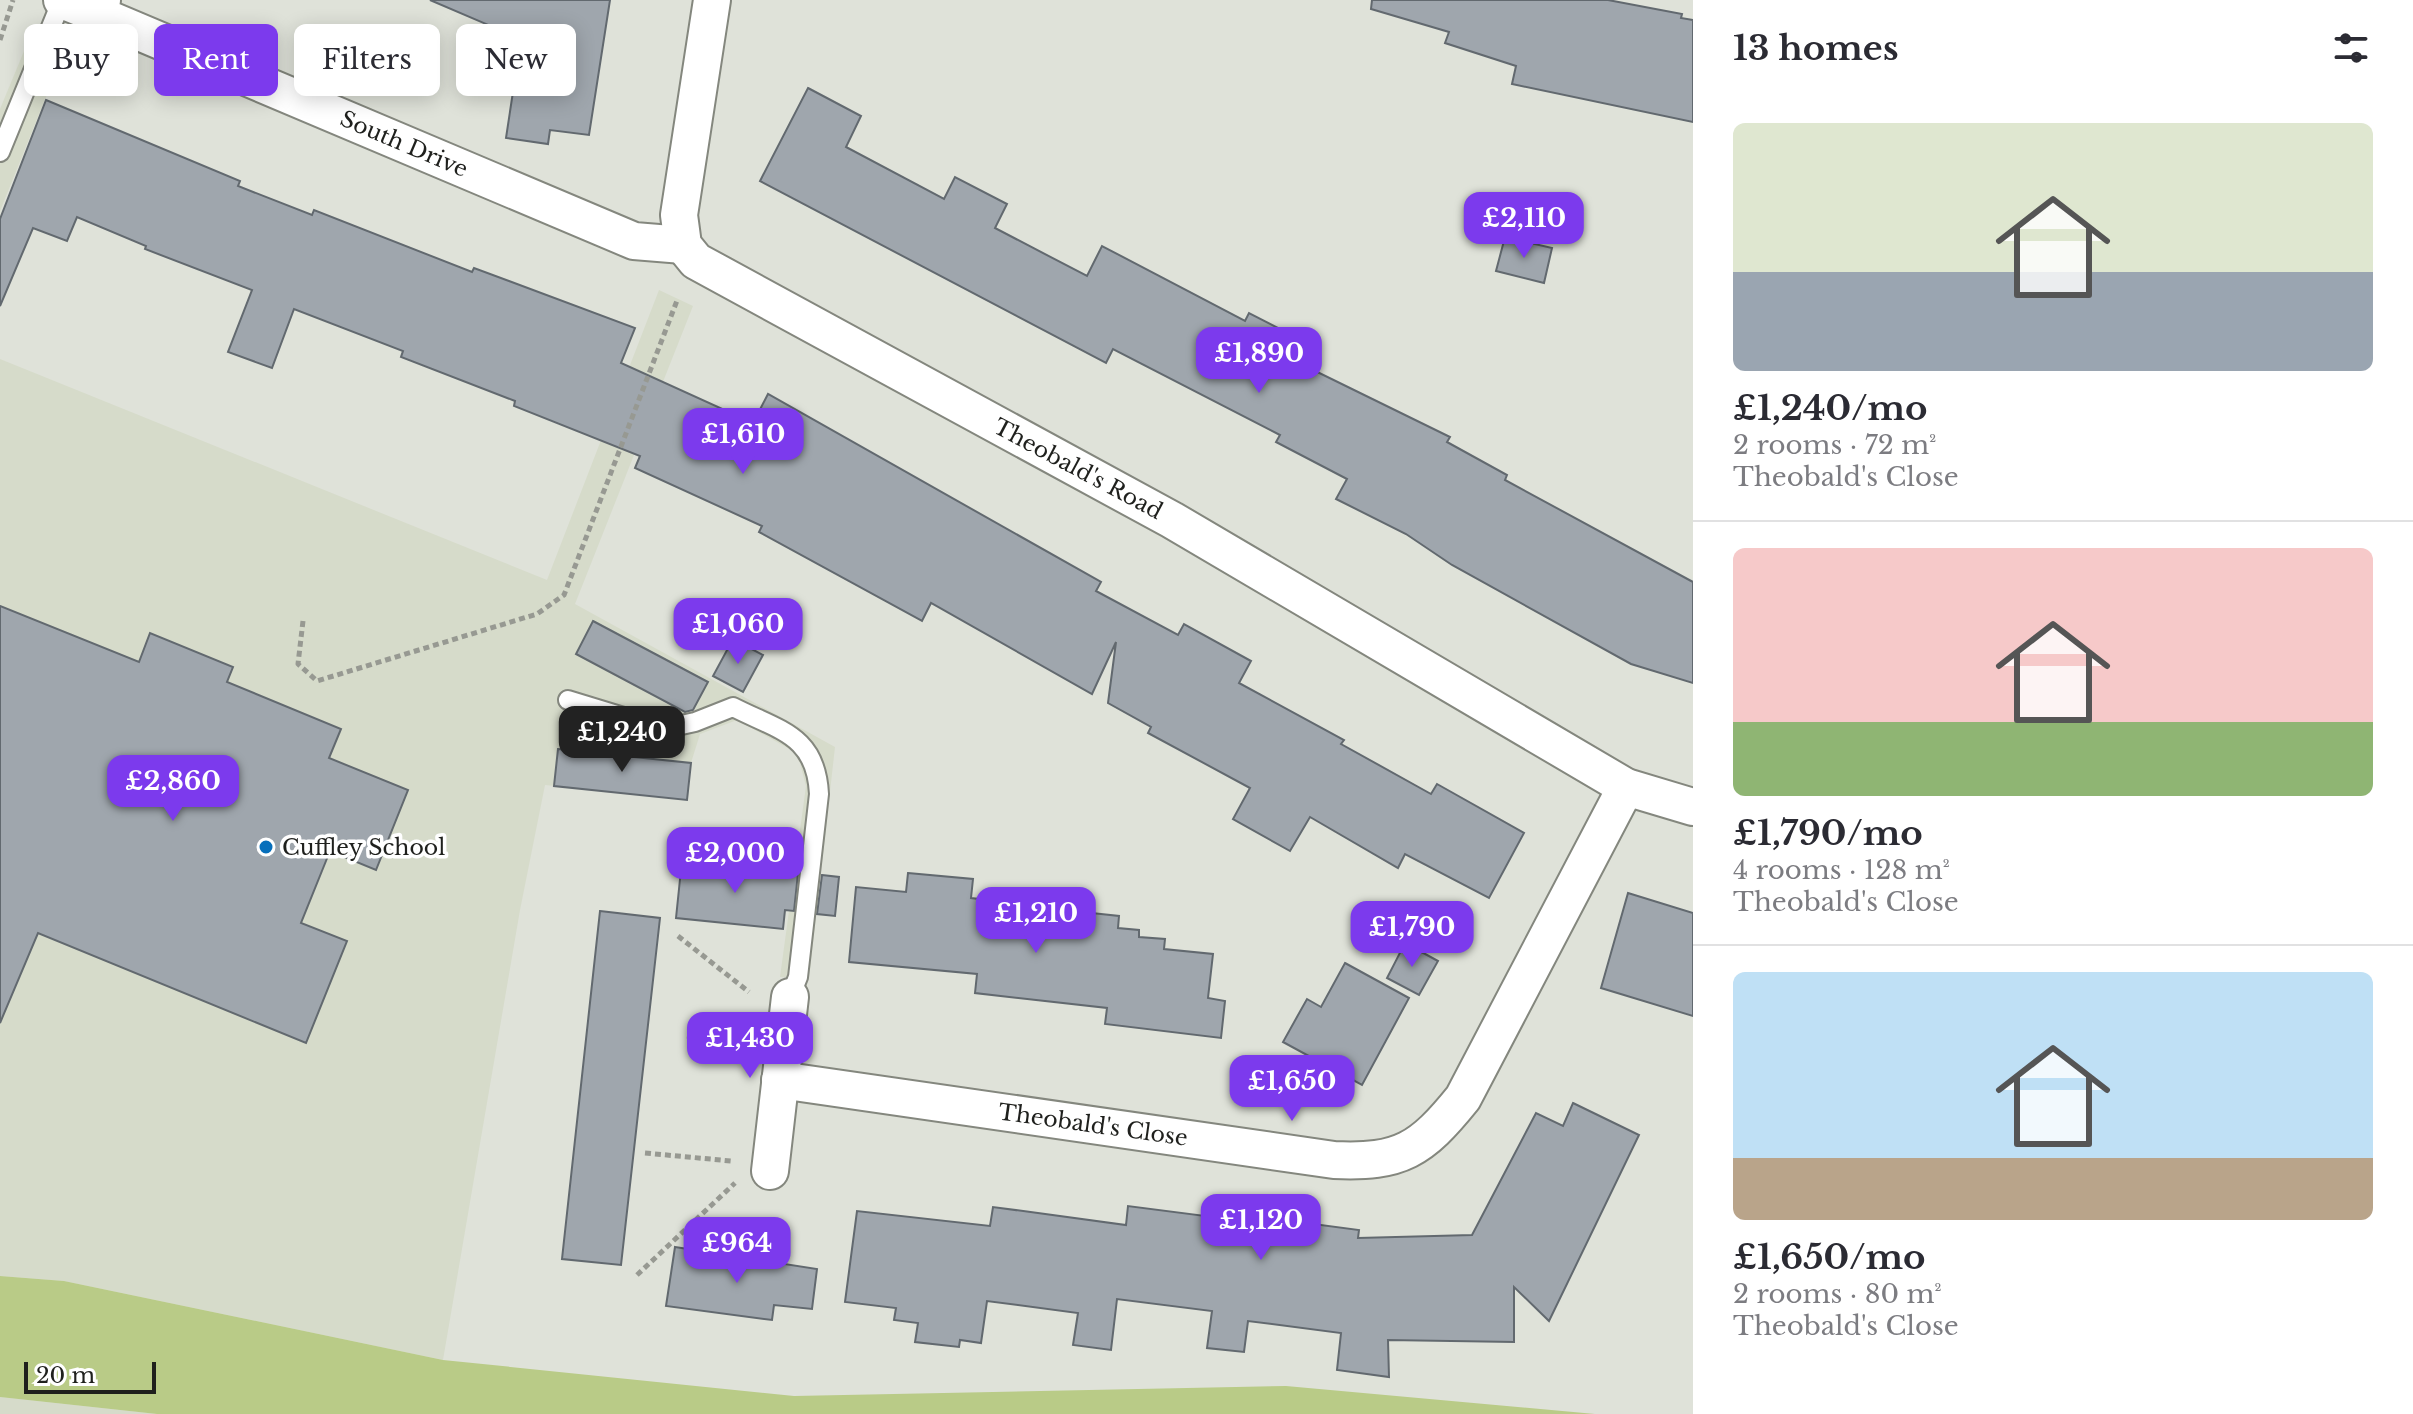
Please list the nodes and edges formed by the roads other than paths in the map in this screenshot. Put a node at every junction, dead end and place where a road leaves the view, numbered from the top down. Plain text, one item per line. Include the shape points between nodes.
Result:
1 (62, 0) edge
2 (712, 0) edge
3 (101, 8) edge
4 (0, 152) edge
5 (683, 245) junction
6 (568, 700) dead end
7 (1626, 787) junction
8 (1693, 807) edge
9 (773, 997) joint
10 (782, 1064) junction
11 (749, 1171) road end

1 - 3 street, South Drive
1 - 4 lane
2 - 5 street via 679,215
3 - 5 street, South Drive via 634,241
5 - 7 street, Theobald's Road via 718,275 1172,520
6 - 9 lane via 663,729 733,707 803,744 818,768 819,794 798,977
7 - 8 street, Theobald's Road
7 - 10 street, Theobald's Close via 1463,1098 1437,1130 1407,1152 1374,1162 1334,1160
9 - 10 street
10 - 11 street

